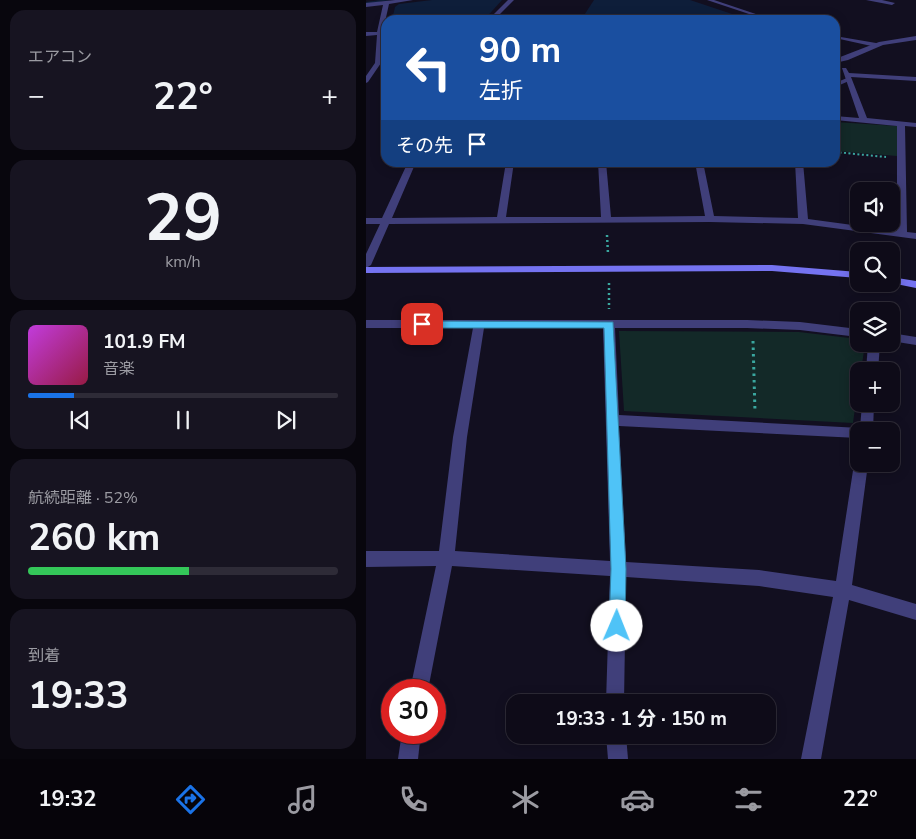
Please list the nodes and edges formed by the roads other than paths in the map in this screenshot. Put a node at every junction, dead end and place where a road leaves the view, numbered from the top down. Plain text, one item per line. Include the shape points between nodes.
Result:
1 (410, 0) edge
2 (511, 0) edge
3 (709, 0) edge
4 (869, 0) edge
5 (892, 2) dead end
6 (386, 3) junction
7 (366, 6) edge
8 (385, 15) edge
9 (496, 15) edge
10 (756, 15) edge
11 (381, 33) edge
12 (366, 34) edge
13 (840, 37) edge
14 (916, 38) edge
15 (381, 45) edge
16 (876, 45) junction
17 (840, 60) edge
18 (378, 63) junction
19 (366, 64) edge
20 (840, 65) edge
21 (847, 78) junction
22 (916, 78) edge
23 (366, 81) edge
24 (840, 82) edge
25 (840, 118) edge
26 (864, 120) junction
27 (901, 123) junction
28 (916, 125) edge
29 (410, 167) edge
30 (509, 167) edge
31 (602, 167) edge
32 (700, 167) edge
33 (799, 167) edge
34 (710, 218) junction
35 (606, 220) junction
36 (366, 221) edge
37 (386, 221) junction
38 (501, 221) junction
39 (803, 221) junction
40 (902, 233) junction
41 (916, 236) edge
42 (366, 265) edge
43 (366, 270) edge
44 (850, 274) edge
45 (900, 282) edge
46 (916, 285) edge
47 (366, 324) edge
48 (479, 325) junction
49 (610, 325) junction
50 (850, 332) edge
51 (900, 338) edge
52 (916, 341) edge
53 (614, 420) junction
54 (850, 433) edge
55 (860, 472) edge
56 (446, 558) junction
57 (366, 559) edge
58 (618, 569) junction
59 (843, 590) junction
60 (916, 612) edge
61 (421, 679) edge
62 (615, 694) edge
63 (410, 744) edge
64 (617, 744) edge
65 (408, 759) edge
66 (618, 759) edge
67 (811, 759) edge

1 - 6 street
2 - 9 street
3 - 10 lane
4 - 5 street
6 - 7 street
6 - 8 street
11 - 12 street
13 - 16 lane
14 - 16 street
15 - 18 street
16 - 17 street
18 - 19 street
18 - 23 street
20 - 21 street
21 - 22 street
21 - 24 lane
21 - 26 street
25 - 26 street
26 - 27 street
27 - 28 street
27 - 40 street
29 - 37 street
30 - 38 street
31 - 35 street
32 - 34 street
33 - 39 street
34 - 35 street
34 - 39 street
35 - 38 street
36 - 37 street
37 - 38 street
37 - 42 street
39 - 40 street
40 - 41 street
43 - 44 street via 772,268
45 - 46 street
47 - 48 street
48 - 49 street
48 - 56 street via 460,437
49 - 50 street via 752,324
49 - 53 street
51 - 52 street
53 - 54 street
53 - 58 street
55 - 59 street
56 - 57 street
56 - 58 street
56 - 61 street
58 - 59 street via 759,578
58 - 62 street
59 - 60 street
59 - 67 street
63 - 65 street
64 - 66 street

